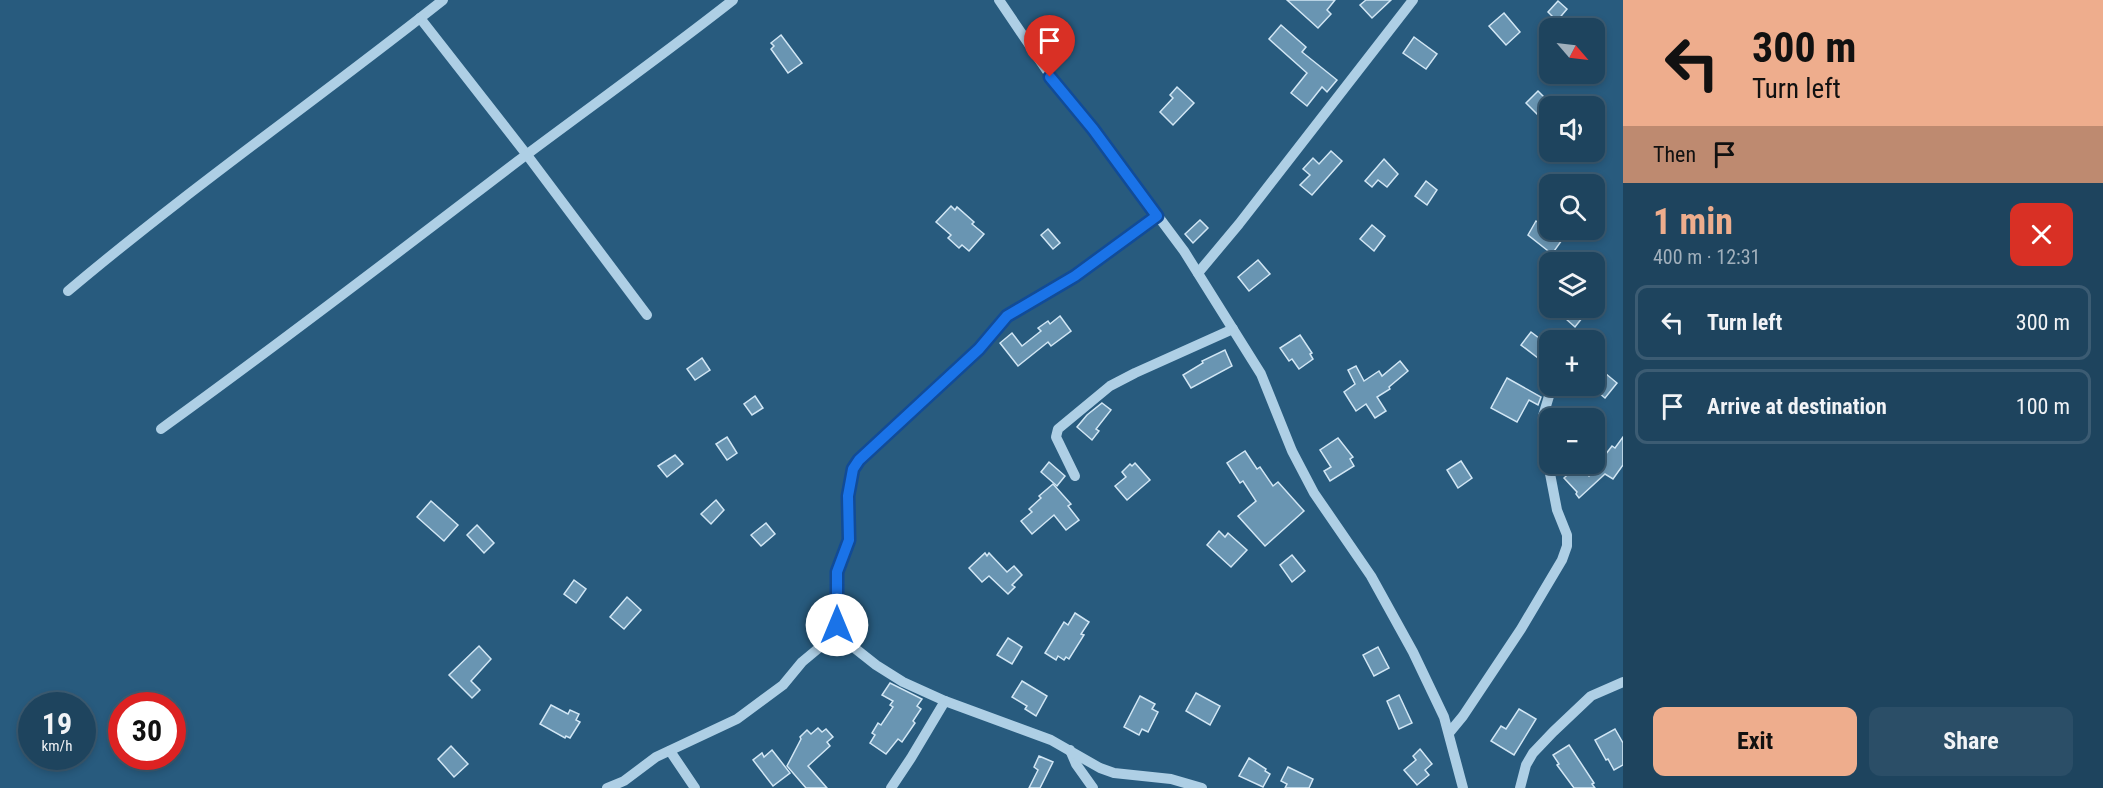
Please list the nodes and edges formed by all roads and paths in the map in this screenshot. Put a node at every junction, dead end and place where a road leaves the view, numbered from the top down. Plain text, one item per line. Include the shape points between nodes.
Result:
1 (443, 0) edge
2 (734, 0) edge
3 (999, 0) edge
4 (1413, 0) edge
5 (420, 18) junction
6 (527, 155) junction
7 (1157, 216) junction
8 (1198, 273) junction
9 (68, 291) dead end
10 (647, 315) dead end
11 (1233, 329) junction
12 (1549, 396) edge
13 (161, 429) dead end
14 (1075, 476) dead end
15 (836, 637) junction
16 (1623, 682) edge
17 (945, 701) junction
18 (1449, 733) junction
19 (1070, 750) junction
20 (670, 751) junction
21 (607, 788) edge
22 (695, 788) edge
23 (891, 788) edge
24 (1093, 788) edge
25 (1202, 788) edge
26 (1463, 788) edge
27 (1520, 788) edge

1 - 5 street
2 - 6 street
3 - 7 street via 1048,74
4 - 8 street
5 - 6 street
5 - 9 street via 216,172
6 - 10 street
6 - 13 street
7 - 8 street
7 - 15 street via 1075,276 1007,316 979,349 859,460 853,469 848,496 849,540 837,572
8 - 11 street
11 - 14 street via 1110,386 1058,429 1056,437
11 - 18 street via 1261,374 1314,493 1371,576 1413,652
12 - 18 street via 1542,432 1557,510 1567,535 1563,560
15 - 17 street via 903,682
15 - 20 street via 802,662 783,685 737,719
16 - 27 street via 1591,696 1553,732 1530,759
17 - 19 street
17 - 23 street
18 - 26 street
19 - 24 street
19 - 25 street via 1114,773 1171,778
20 - 21 street
20 - 22 street

